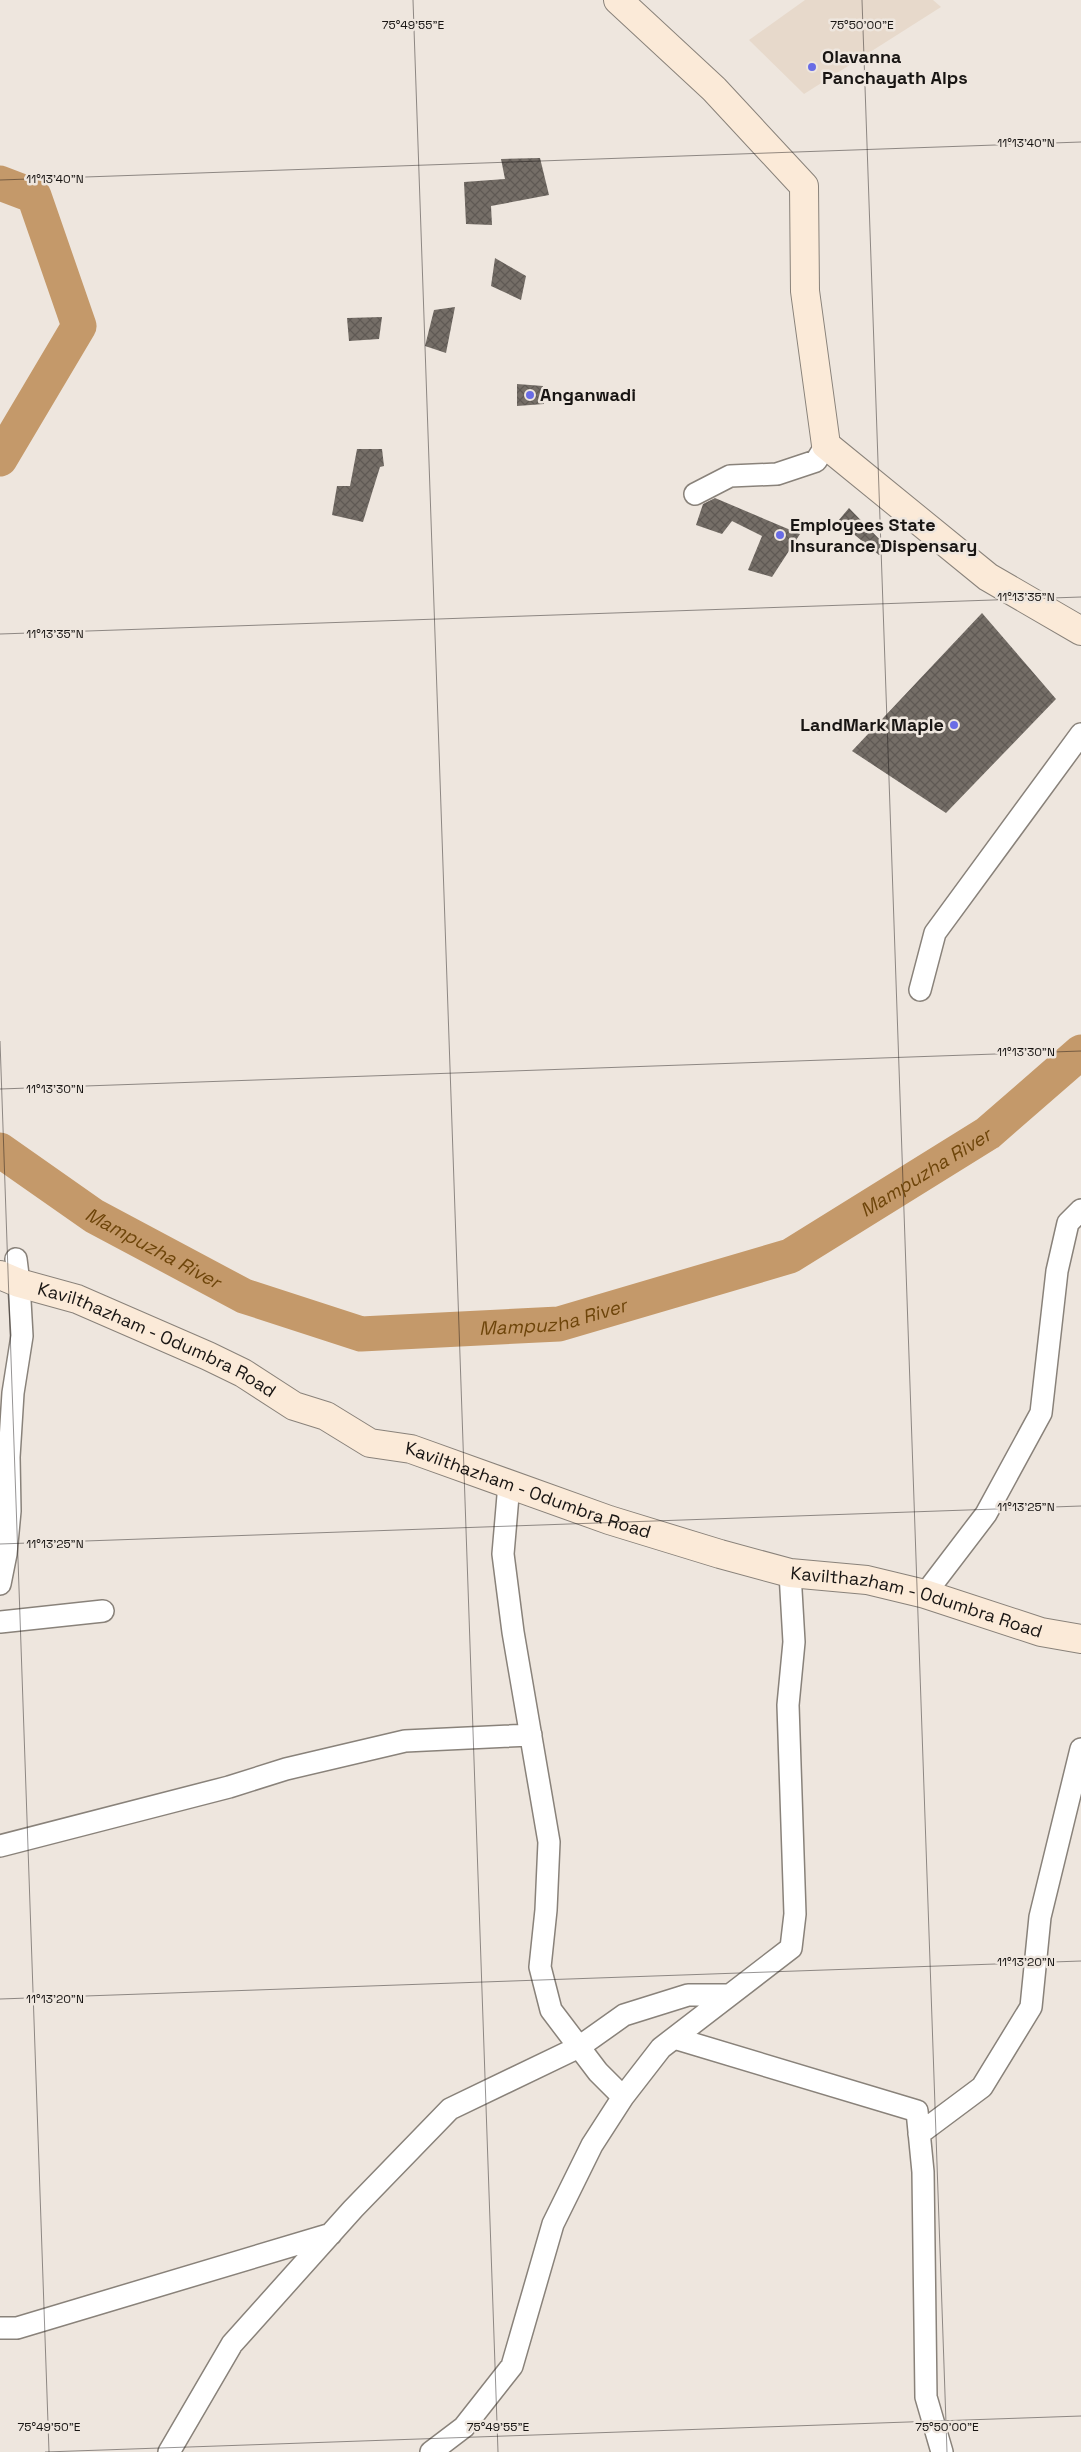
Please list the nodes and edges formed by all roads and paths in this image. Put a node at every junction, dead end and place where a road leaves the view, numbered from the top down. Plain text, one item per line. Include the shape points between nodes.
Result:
1 (618, 0) edge
2 (826, 445) junction
3 (694, 494) dead end
4 (1081, 631) edge
5 (1081, 734) edge
6 (920, 990) dead end
7 (1081, 1210) edge
8 (12, 1272) edge
9 (509, 1484) junction
10 (790, 1573) junction
11 (0, 1584) edge
12 (925, 1594) junction
13 (103, 1612) dead end
14 (0, 1622) edge
15 (1081, 1640) edge
16 (531, 1735) junction
17 (1081, 1749) edge
18 (1, 1842) edge
19 (730, 1995) junction
20 (674, 2038) junction
21 (579, 2047) junction
22 (622, 2097) junction
23 (919, 2134) junction
24 (331, 2234) junction
25 (0, 2328) edge
26 (169, 2452) edge
27 (431, 2452) edge
28 (942, 2452) edge

1 - 2 main road via 714,89 804,186 805,291
2 - 3 street via 816,461 777,474 730,476
2 - 4 main road via 988,577
5 - 6 street via 935,933
7 - 12 street via 1068,1223 1057,1271 1041,1413 986,1514
8 - 9 main road, Kavilthazham - Odumbra Road via 208,1356 243,1373 294,1406 326,1416 370,1443 411,1449
8 - 11 street via 22,1336 13,1393 8,1457 10,1510
9 - 10 main road, Kavilthazham - Odumbra Road via 675,1541
9 - 16 street via 503,1554
10 - 12 main road, Kavilthazham - Odumbra Road via 867,1580
10 - 19 street via 794,1642 788,1705 795,1914 791,1948
12 - 15 main road, Kavilthazham - Odumbra Road via 1041,1632
13 - 14 street
16 - 18 street via 405,1741
16 - 21 street via 549,1842 540,1967 551,2010
17 - 23 street via 1040,1917 1031,2007 982,2087
19 - 20 street
19 - 21 street via 688,1995 624,2015
20 - 22 street via 661,2048
20 - 23 street via 918,2111
21 - 22 street
21 - 24 street via 450,2109
22 - 27 street via 592,2145 553,2224 512,2366 464,2427
23 - 28 street via 926,2398
24 - 25 street via 17,2328
24 - 26 street via 232,2344

